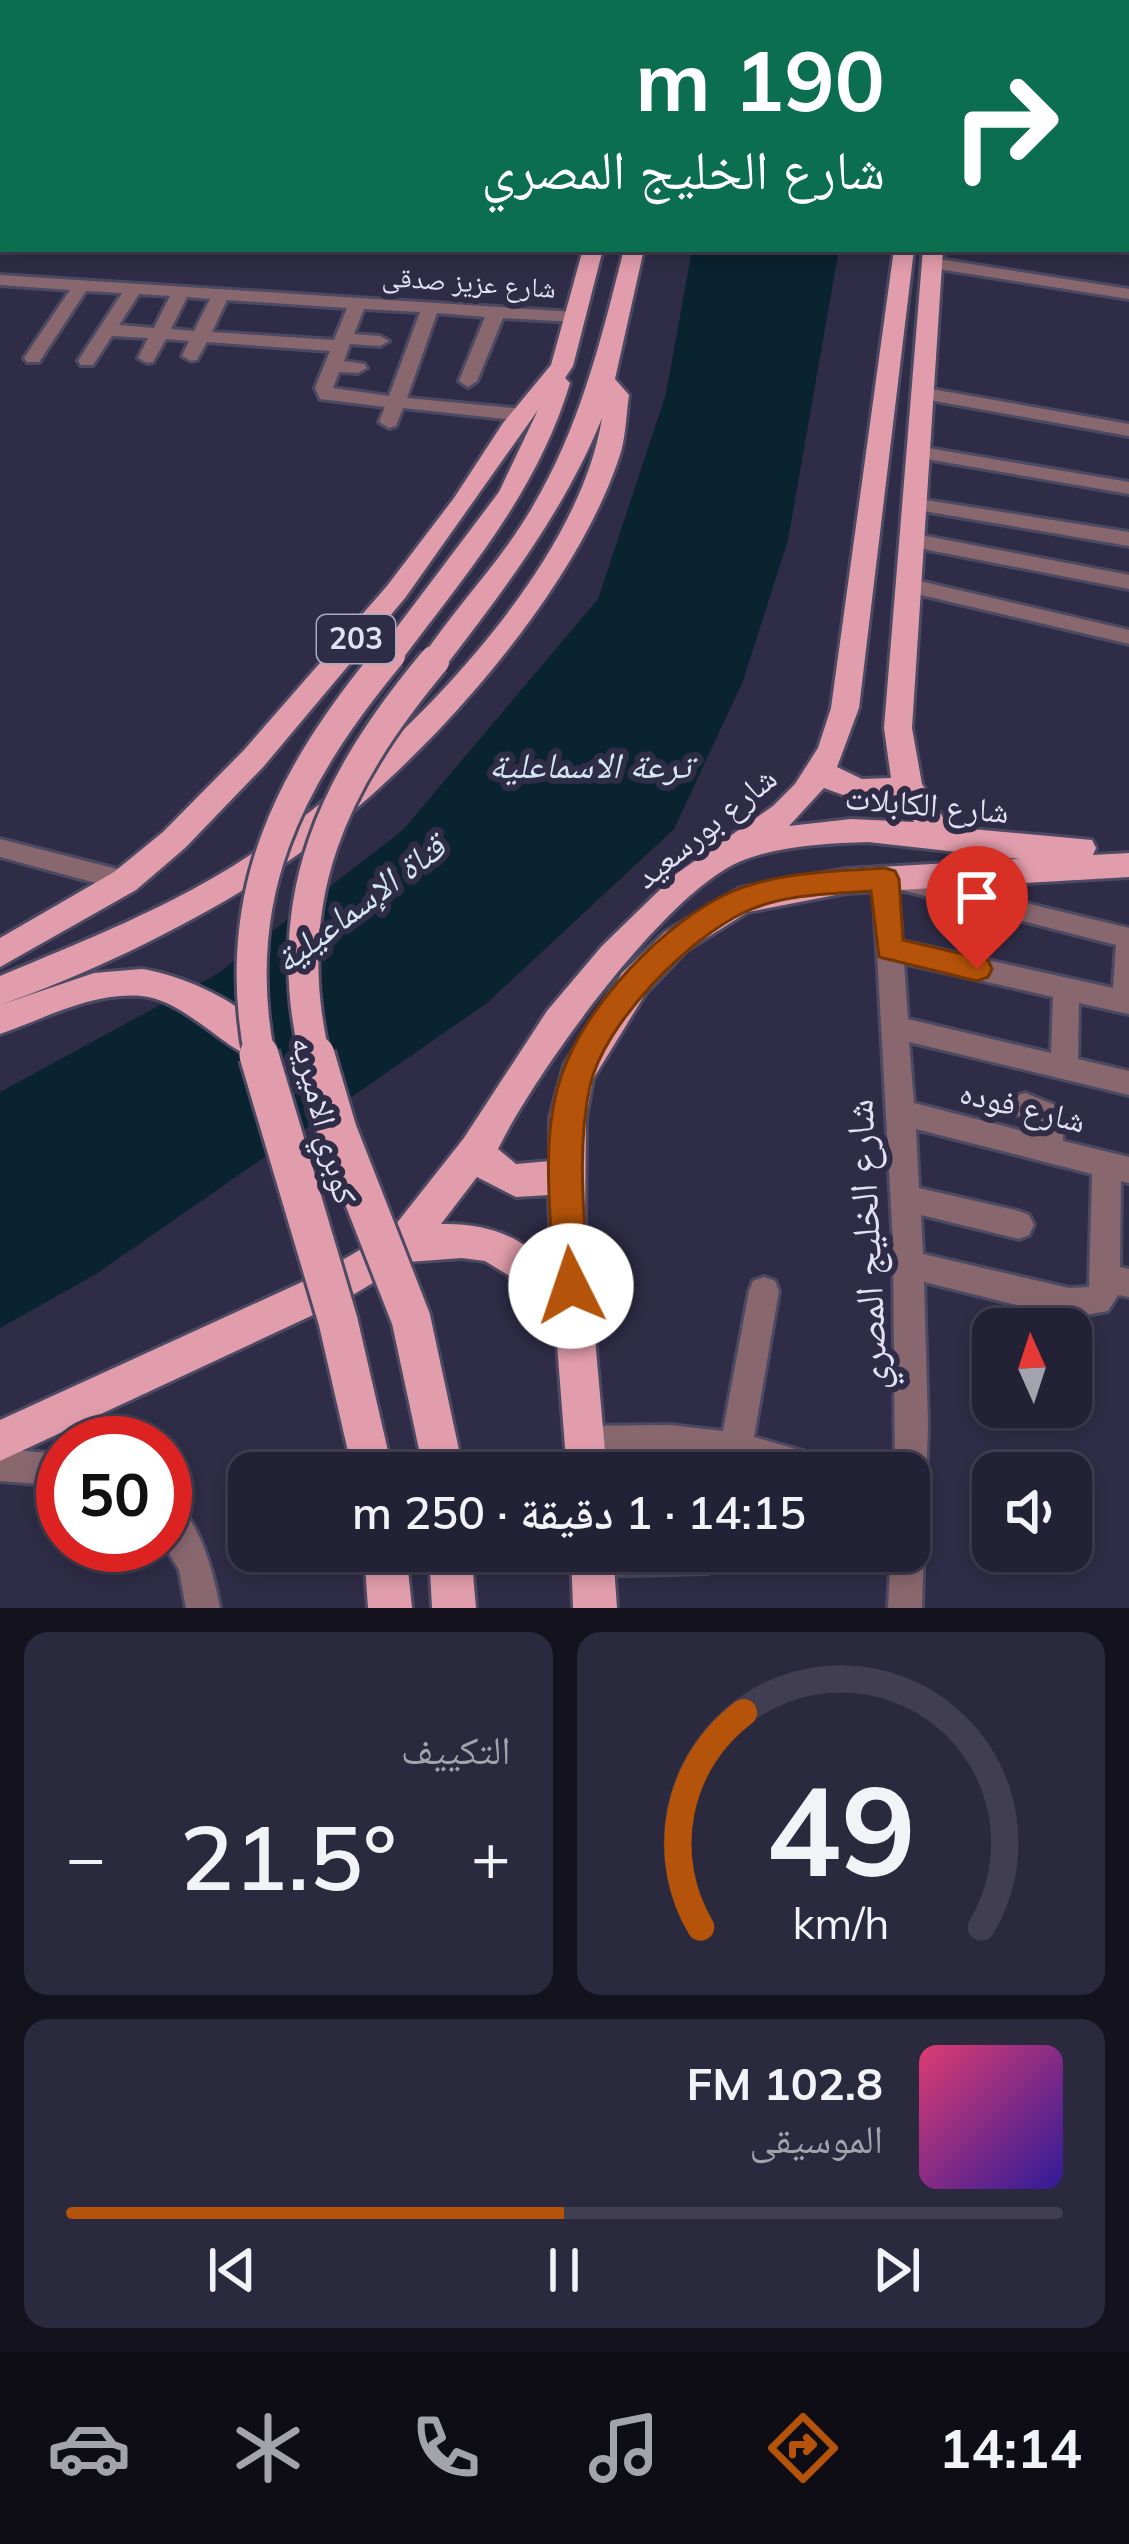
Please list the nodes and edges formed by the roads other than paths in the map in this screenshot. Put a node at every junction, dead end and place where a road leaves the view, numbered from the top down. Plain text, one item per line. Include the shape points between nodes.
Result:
1 (592, 252) edge
2 (633, 252) edge
3 (904, 252) edge
4 (933, 256) edge
5 (0, 280) edge
6 (82, 284) junction
7 (135, 287) junction
8 (182, 290) junction
9 (222, 292) junction
10 (1129, 294) edge
11 (286, 297) junction
12 (358, 302) junction
13 (431, 307) junction
14 (496, 312) junction
15 (574, 317) junction
16 (107, 330) junction
17 (160, 333) junction
18 (200, 336) junction
19 (380, 340) dead end
20 (340, 342) junction
21 (264, 348) junction
22 (190, 356) dead end
23 (34, 358) dead end
24 (147, 358) dead end
25 (87, 361) dead end
26 (331, 366) junction
27 (562, 366) junction
28 (358, 368) dead end
29 (604, 380) junction
30 (468, 381) dead end
31 (920, 392) junction
32 (393, 412) junction
33 (523, 415) junction
34 (1129, 430) edge
35 (916, 452) junction
36 (1129, 488) edge
37 (913, 504) junction
38 (1129, 539) edge
39 (910, 540) junction
40 (1129, 582) edge
41 (907, 585) junction
42 (1129, 637) edge
43 (821, 771) junction
44 (907, 785) junction
45 (940, 838) junction
46 (1129, 845) edge
47 (0, 848) edge
48 (722, 858) junction
49 (1129, 865) edge
50 (890, 878) junction
51 (125, 881) junction
52 (1129, 938) edge
53 (889, 949) junction
54 (7, 951) edge
55 (1066, 988) junction
56 (0, 991) edge
57 (1127, 1002) edge
58 (0, 1020) edge
59 (894, 1027) junction
60 (258, 1048) junction
61 (1064, 1067) junction
62 (1129, 1082) edge
63 (1025, 1105) dead end
64 (899, 1112) junction
65 (477, 1149) junction
66 (1049, 1150) junction
67 (1118, 1168) edge
68 (566, 1171) junction
69 (906, 1198) junction
70 (1019, 1225) dead end
71 (402, 1245) junction
72 (911, 1265) junction
73 (1117, 1280) edge
74 (764, 1292) dead end
75 (579, 1344) junction
76 (0, 1441) edge
77 (369, 1452) edge
78 (440, 1452) edge
79 (586, 1452) edge
80 (618, 1452) edge
81 (720, 1452) edge
82 (735, 1452) edge
83 (0, 1465) edge
84 (36, 1468) edge
85 (192, 1560) edge
86 (387, 1572) edge
87 (451, 1572) edge
88 (593, 1572) edge
89 (203, 1608) edge
90 (390, 1608) edge
91 (454, 1608) edge
92 (595, 1608) edge
93 (905, 1608) edge

1 - 15 main road, 203
2 - 29 main road
3 - 43 main road, شارع بورسعيد via 845,708
4 - 10 street
4 - 31 main road
5 - 6 street, شارع عزيز صدقى
6 - 7 street, شارع عزيز صدقى
6 - 23 street
7 - 8 street, شارع عزيز صدقى
7 - 16 street
8 - 9 street, شارع عزيز صدقى
8 - 17 street
9 - 11 street, شارع عزيز صدقى
9 - 18 street
11 - 12 street, شارع عزيز صدقى
11 - 21 street
12 - 13 street, شارع عزيز صدقى
12 - 20 street
13 - 14 street, شارع عزيز صدقى
13 - 32 street
14 - 15 street, شارع عزيز صدقى
14 - 30 street
15 - 27 main road, 203
16 - 17 street
16 - 25 street
17 - 18 street
17 - 24 street
18 - 21 street
18 - 22 street
19 - 20 street
20 - 21 street
20 - 26 street
26 - 28 street
26 - 32 street via 324,392
27 - 33 main road, 203
27 - 60 main road, كوبري الاميريه, bridge via 547,419 510,490 349,704 283,817 261,882
29 - 56 main road via 618,407 606,467 550,568 481,661 379,770 258,866
29 - 78 main road, كوبري الاميريه, bridge via 540,517 345,785 308,904 308,1027 321,1084 395,1272
31 - 34 street
31 - 35 main road
32 - 33 street
33 - 51 main road, 203 via 432,547 299,706 216,799
35 - 36 street
35 - 37 main road
37 - 38 street
37 - 39 main road
39 - 40 street
39 - 41 main road
41 - 42 street
41 - 44 main road via 898,728
43 - 44 main road via 855,790
43 - 48 main road, شارع بورسعيد via 784,814
44 - 45 main road
45 - 46 main road, شارع الكابلات via 1053,850
45 - 48 main road, شارع الكابلات via 827,832
47 - 51 street
48 - 65 main road, شارع بورسعيد via 662,906 586,987
49 - 50 main road, شارع الكابلات
50 - 52 street
50 - 53 street, شارع الخليج المصري
50 - 68 main road, شارع الكابلات via 740,901 654,961 576,1076
51 - 54 main road, 203
52 - 57 street
53 - 55 street
53 - 59 street, شارع الخليج المصري
55 - 57 street
55 - 61 street
58 - 60 main road via 89,986 159,985 189,995
59 - 61 street
59 - 64 street, شارع الخليج المصري
60 - 77 main road, كوبري الاميريه, bridge via 350,1360
61 - 62 street
63 - 66 street via 1050,1116
64 - 66 street, شارع فوده
64 - 69 street, شارع الخليج المصري
65 - 68 main road via 496,1173 519,1182
65 - 71 main road, شارع بورسعيد
66 - 67 street, شارع فوده
67 - 73 street
68 - 75 main road, شارع الكابلات
69 - 70 street
69 - 72 street, شارع الخليج المصري
71 - 75 main road via 454,1238 506,1252 545,1287
71 - 76 main road via 328,1289
72 - 73 street via 1069,1303 1097,1301
72 - 93 street, شارع الخليج المصري
74 - 82 street
75 - 79 main road, شارع الكابلات
80 - 81 street via 696,1440
83 - 84 street
85 - 89 street
86 - 90 main road
87 - 91 main road
88 - 92 main road

